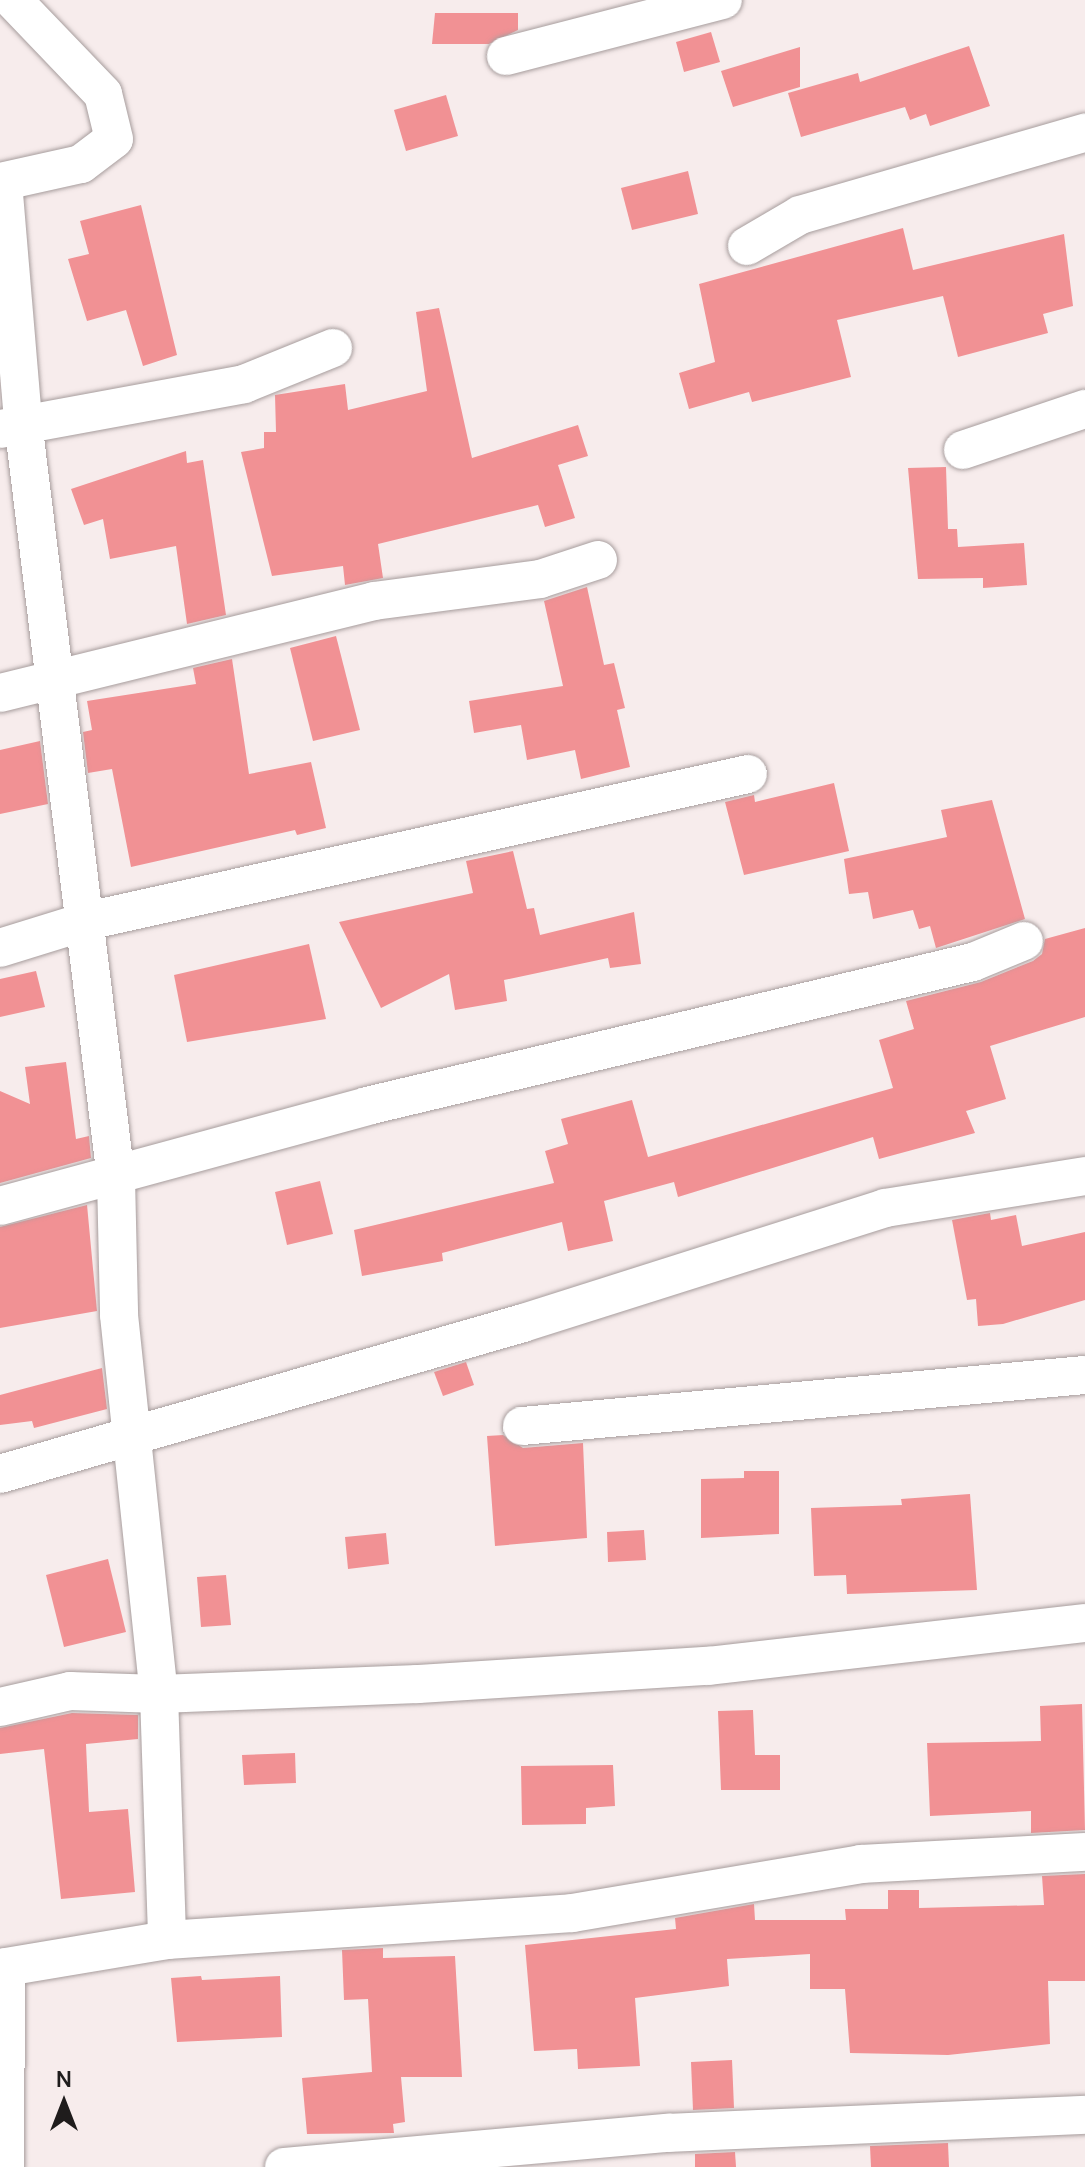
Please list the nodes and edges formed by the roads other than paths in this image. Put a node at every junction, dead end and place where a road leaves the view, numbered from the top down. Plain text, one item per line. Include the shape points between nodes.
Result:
1 (13, 0) edge
2 (723, 0) edge
3 (506, 56) dead end
4 (1085, 133) edge
5 (1, 182) edge
6 (747, 246) dead end
7 (333, 348) dead end
8 (1085, 409) edge
9 (12, 426) edge
10 (963, 450) dead end
11 (598, 560) dead end
12 (58, 681) junction
13 (0, 693) edge
14 (748, 774) dead end
15 (87, 921) junction
16 (1024, 941) dead end
17 (0, 948) edge
18 (1085, 1176) edge
19 (116, 1178) junction
20 (0, 1206) edge
21 (1085, 1375) edge
22 (522, 1426) dead end
23 (132, 1432) junction
24 (0, 1474) edge
25 (1085, 1623) edge
26 (159, 1694) junction
27 (0, 1707) edge
28 (1085, 1852) edge
29 (167, 1940) junction
30 (3, 1968) edge
31 (1085, 2115) edge
32 (5, 2167) edge
33 (284, 2167) edge

1 - 5 street via 103,94 114,139 81,164
2 - 3 street
4 - 6 street via 800,215
5 - 9 street
7 - 9 street via 244,384
8 - 10 street
9 - 12 street
11 - 12 street via 540,579 374,601
12 - 13 street
12 - 15 street
14 - 15 street
15 - 17 street
15 - 19 street
16 - 19 street via 973,962 322,1117
18 - 23 street via 885,1208 523,1323
19 - 20 street
19 - 23 street via 119,1315
21 - 22 street
23 - 24 street
23 - 26 street
25 - 26 street via 708,1666
26 - 27 street via 70,1691
26 - 29 street
28 - 29 street via 861,1864 572,1913
29 - 30 street
30 - 32 street
31 - 33 street via 668,2133

